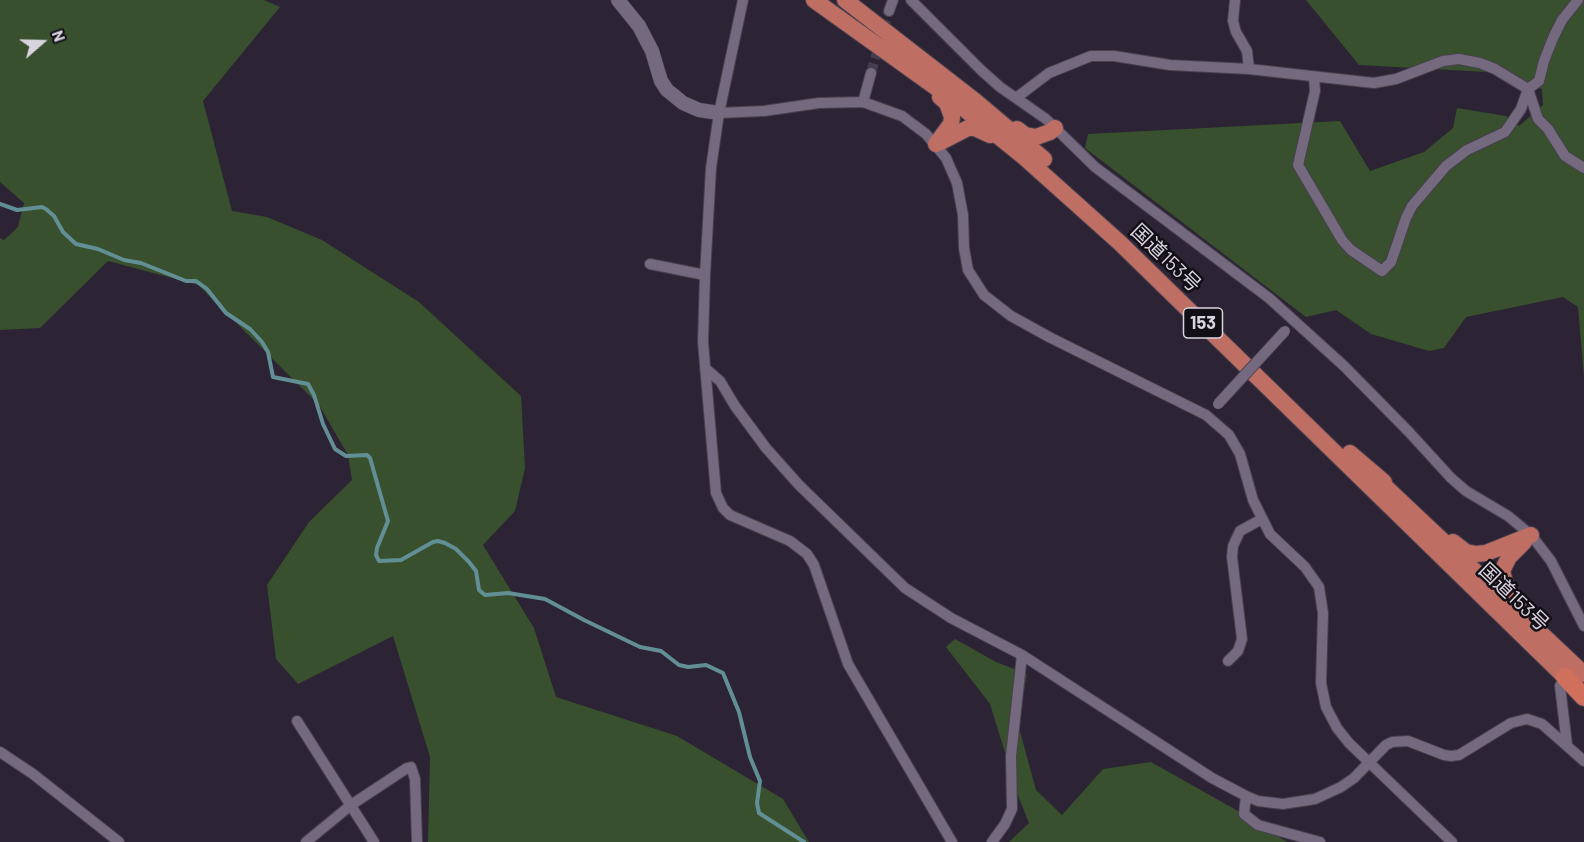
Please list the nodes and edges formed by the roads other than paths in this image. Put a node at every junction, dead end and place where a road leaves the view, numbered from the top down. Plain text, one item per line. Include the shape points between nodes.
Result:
1 (618, 0) edge
2 (744, 0) edge
3 (814, 0) edge
4 (846, 0) edge
5 (911, 0) edge
6 (1235, 0) edge
7 (1578, 0) edge
8 (885, 49) junction
9 (1249, 69) junction
10 (872, 73) tunnel mouth
11 (1314, 77) junction
12 (1528, 89) junction
13 (1016, 98) junction
14 (974, 100) junction
15 (863, 102) junction
16 (718, 113) junction
17 (1055, 128) junction
18 (936, 144) junction
19 (1024, 157) junction
20 (1584, 168) edge
21 (650, 264) dead end
22 (705, 275) junction
23 (1294, 321) junction
24 (705, 368) junction
25 (1206, 415) junction
26 (1350, 453) junction
27 (1262, 519) junction
28 (1531, 535) junction
29 (1584, 626) edge
30 (1022, 655) junction
31 (1228, 661) dead end
32 (1584, 674) edge
33 (1565, 677) junction
34 (1584, 697) edge
35 (297, 721) dead end
36 (1567, 745) junction
37 (0, 752) edge
38 (1584, 761) edge
39 (1370, 763) junction
40 (1246, 796) junction
41 (351, 805) junction
42 (119, 842) edge
43 (306, 842) edge
44 (374, 842) edge
45 (417, 842) edge
46 (951, 842) edge
47 (992, 842) edge
48 (1320, 842) edge
49 (1452, 842) edge

1 - 16 street via 639,26 667,90 682,103
2 - 16 street
3 - 8 highway, 国道153号 / 153
4 - 14 highway, 国道153号 / 153
5 - 13 street via 981,70
6 - 9 street via 1233,21 1247,51
7 - 12 street via 1553,38 1539,81
8 - 18 highway via 947,103 951,124
8 - 19 highway, 国道153号 / 153
9 - 11 street
9 - 13 street via 1091,56 1049,73
10 - 15 street
11 - 12 street via 1382,82 1459,59 1495,69
11 - 12 street via 1315,91 1298,165 1342,240 1382,271 1391,262 1412,206 1446,166 1467,150 1505,132 1521,109
12 - 20 street via 1538,119 1564,156
13 - 17 street
14 - 17 highway, 153 via 1030,137
14 - 26 highway, 国道153号 / 153 via 1130,237
15 - 16 street
15 - 18 street via 902,116
16 - 22 street
17 - 23 street via 1095,167
18 - 19 highway via 961,130 975,128
18 - 25 street via 957,183 968,270 984,296 1052,338
19 - 33 highway, 国道153号 / 153 via 1160,281
21 - 22 street
22 - 24 street
23 - 25 street, bridge
23 - 28 street via 1410,432 1451,478
24 - 30 street via 720,381 766,448 905,588 951,618
24 - 46 street via 719,502 730,515 790,541 807,554 848,664
25 - 27 street via 1229,435 1240,454
26 - 28 highway, 153 via 1466,552 1486,553
26 - 32 highway, 国道153号 / 153
27 - 31 street via 1240,531 1233,546 1242,639 1238,651
27 - 39 street via 1270,534 1305,567 1319,587 1323,613 1321,683 1326,707 1349,744
28 - 29 street via 1551,561
28 - 32 highway, 153 via 1505,564 1502,571 1506,586
30 - 40 street
30 - 47 street via 1011,756 1012,808
33 - 34 highway
33 - 36 street via 1560,687
35 - 41 street
36 - 38 street
36 - 39 street via 1542,724 1527,719 1511,723 1459,754 1444,755 1400,740 1386,745
37 - 42 street
39 - 40 street via 1341,787 1315,799 1283,804
39 - 49 street
40 - 48 street via 1244,814 1258,825
41 - 43 street
41 - 44 street
41 - 45 street via 411,767 415,779

